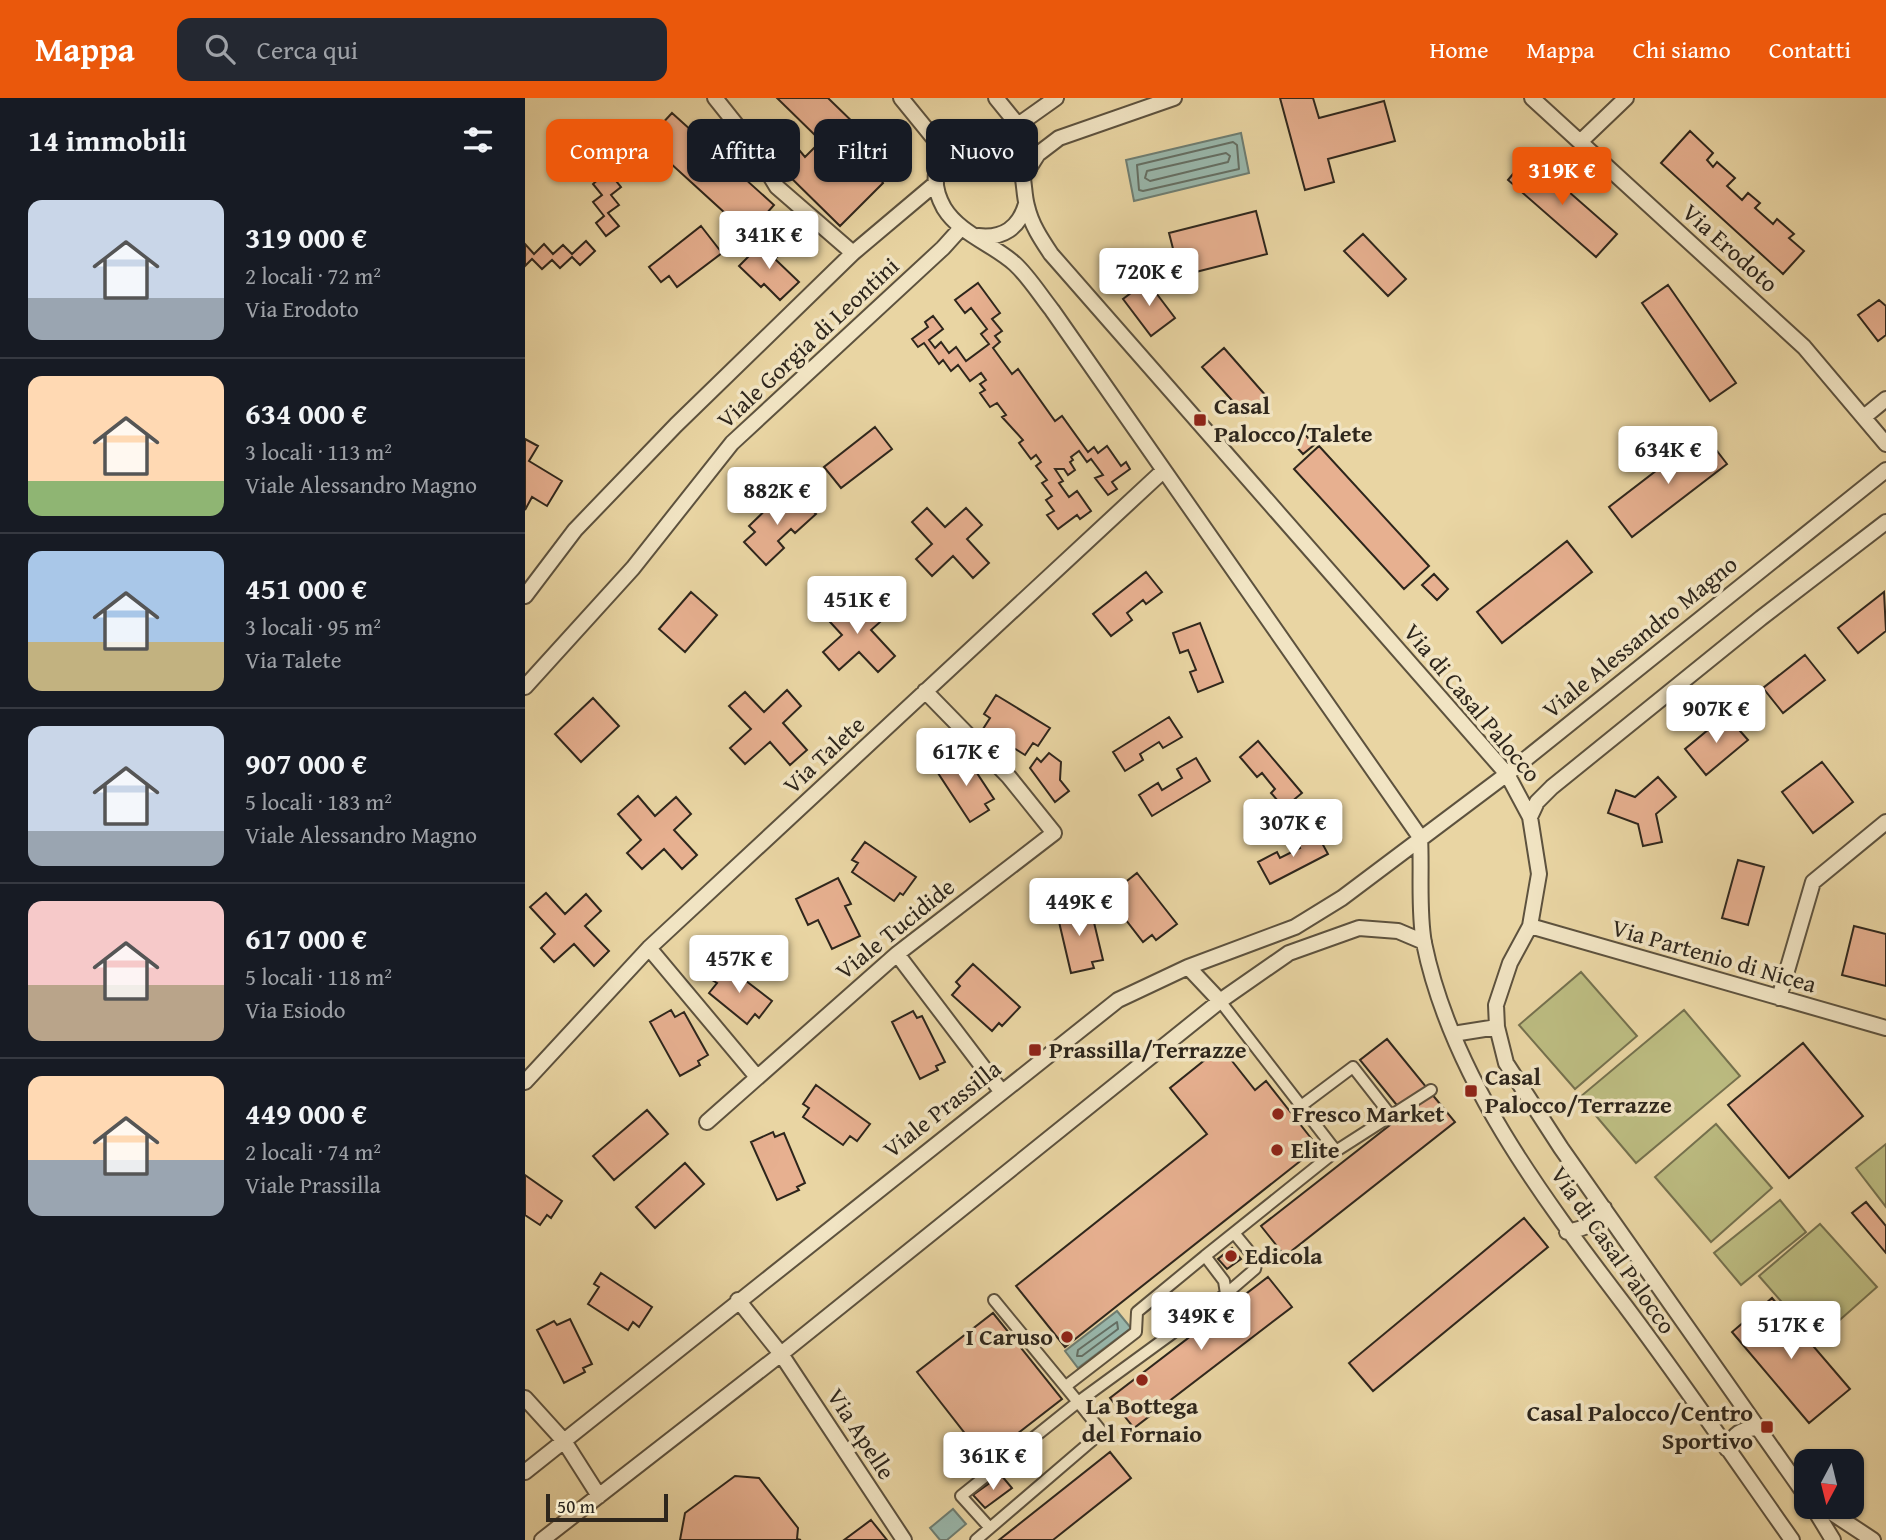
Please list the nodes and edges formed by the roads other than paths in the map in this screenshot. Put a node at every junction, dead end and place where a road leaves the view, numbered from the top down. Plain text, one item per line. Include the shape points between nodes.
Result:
1 (715, 98) edge
2 (901, 98) edge
3 (996, 98) edge
4 (1056, 98) edge
5 (1174, 98) edge
6 (1532, 98) edge
7 (1626, 98) edge
8 (1013, 119) edge
9 (1026, 119) edge
10 (926, 129) edge
11 (1580, 142) junction
12 (1038, 154) edge
13 (1024, 182) edge
14 (936, 183) joint
15 (1026, 204) junction
16 (961, 228) junction
17 (977, 235) junction
18 (853, 253) junction
19 (1886, 400) edge
20 (1864, 417) junction
21 (1886, 444) edge
22 (1886, 470) edge
23 (1163, 471) junction
24 (1886, 522) edge
25 (525, 596) edge
26 (525, 687) edge
27 (925, 691) junction
28 (1507, 774) junction
29 (1530, 817) junction
30 (1886, 822) edge
31 (1420, 837) junction
32 (1530, 926) junction
33 (1424, 942) junction
34 (649, 948) junction
35 (897, 954) junction
36 (1188, 967) junction
37 (1779, 998) junction
38 (1220, 1001) junction
39 (1497, 1027) junction
40 (1886, 1028) edge
41 (1453, 1034) junction
42 (757, 1077) junction
43 (525, 1082) edge
44 (1431, 1090) dead end
45 (1001, 1091) junction
46 (1301, 1105) junction
47 (1392, 1117) junction
48 (707, 1122) dead end
49 (1336, 1151) junction
50 (1604, 1208) junction
51 (1567, 1232) junction
52 (1234, 1233) junction
53 (1205, 1256) junction
54 (1226, 1294) junction
55 (738, 1300) junction
56 (994, 1300) dead end
57 (781, 1354) junction
58 (1066, 1386) junction
59 (525, 1398) edge
60 (1078, 1402) junction
61 (1758, 1427) junction
62 (564, 1441) junction
63 (1727, 1449) junction
64 (525, 1472) edge
65 (1794, 1479) edge
66 (599, 1496) junction
67 (1820, 1519) edge
68 (1841, 1519) edge
69 (989, 1528) junction
70 (542, 1540) edge
71 (904, 1540) edge
72 (976, 1540) edge
73 (1792, 1540) edge
74 (1833, 1540) edge
75 (1873, 1540) edge

1 - 18 street via 777,187
2 - 10 street
3 - 8 street
4 - 9 street
5 - 12 street via 1059,138
6 - 11 street, Via Erodoto
7 - 11 street
11 - 20 street, Via Erodoto via 1804,347
13 - 15 street, Via di Casal Palocco
14 - 16 street via 945,209
14 - 18 street, Viale Gorgia di Leontini
15 - 17 street via 1019,221 1006,233
15 - 28 street, Via di Casal Palocco via 1051,254
16 - 17 street
16 - 26 street, Viale Gorgia di Leontini via 732,443 633,568
17 - 23 street via 1016,264
18 - 25 street, Viale Gorgia di Leontini via 575,530
19 - 20 street
20 - 21 street, Via Erodoto
22 - 28 street, Viale Alessandro Magno
23 - 27 street, Via Talete
23 - 31 street
24 - 29 street via 1552,787
27 - 34 street, Via Talete
27 - 35 street, Viale Tucidide via 1009,777 1054,833
28 - 29 street, Via di Casal Palocco
28 - 31 street, Viale Alessandro Magno
29 - 32 street, Via di Casal Palocco via 1539,874
30 - 37 street via 1813,882
31 - 33 street, Via di Casal Palocco
31 - 36 street, Viale Prassilla via 1295,928
32 - 37 street, Via Partenio di Nicea
32 - 39 street, Via di Casal Palocco via 1510,962 1496,1005
33 - 38 street via 1398,931 1359,928 1289,953
33 - 41 street, Via di Casal Palocco
34 - 42 street
34 - 43 street, Via Talete
35 - 42 street, Viale Tucidide
35 - 45 street
36 - 38 street
36 - 45 street, Viale Prassilla via 1118,1000
37 - 40 street, Via Partenio di Nicea
38 - 46 street
38 - 57 street
39 - 41 street
39 - 50 street, Via di Casal Palocco via 1506,1063
41 - 51 street, Via di Casal Palocco via 1489,1107
42 - 48 street, Viale Tucidide
44 - 47 street
45 - 55 street, Viale Prassilla
46 - 47 street via 1353,1067
46 - 49 street
47 - 49 street
49 - 52 street
50 - 51 street via 1597,1221
50 - 61 street, Via di Casal Palocco
51 - 63 street, Via di Casal Palocco
52 - 53 street
52 - 54 street via 1257,1261 1255,1269
53 - 54 street via 1224,1281
53 - 58 street via 1137,1312 1136,1332
54 - 60 street
55 - 57 street, Via Apelle
55 - 62 street, Viale Prassilla
56 - 58 street
57 - 66 street
57 - 71 street, Via Apelle
58 - 60 street
59 - 62 street
60 - 69 street via 1102,1432
60 - 69 street via 961,1496
61 - 63 street via 1733,1436
61 - 65 street, Via di Casal Palocco
62 - 64 street, Viale Prassilla
62 - 66 street
63 - 73 street, Via di Casal Palocco
66 - 70 street
67 - 74 street
68 - 75 street
69 - 72 street

